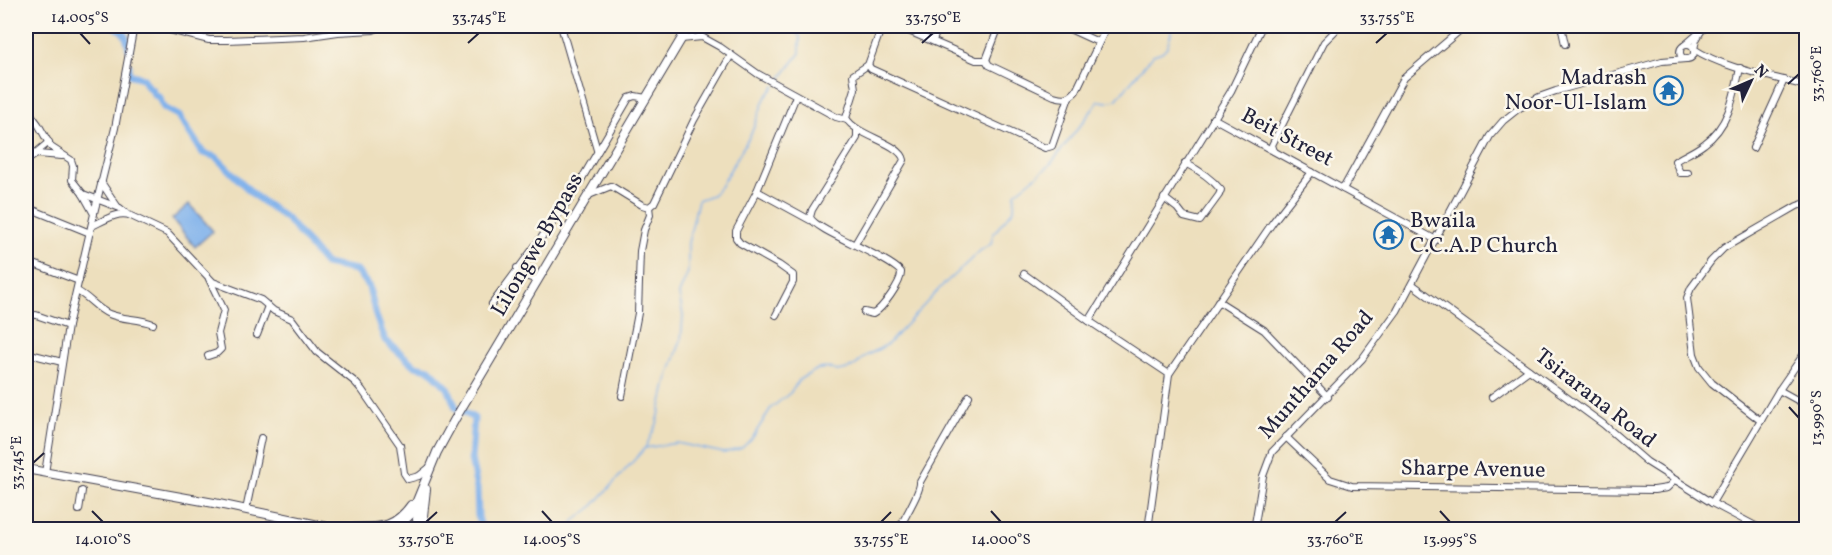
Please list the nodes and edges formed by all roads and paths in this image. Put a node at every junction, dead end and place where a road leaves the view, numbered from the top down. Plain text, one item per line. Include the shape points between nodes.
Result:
1 (134, 26) edge
2 (153, 26) edge
3 (383, 26) edge
4 (561, 26) edge
5 (689, 26) edge
6 (702, 26) edge
7 (882, 26) edge
8 (897, 26) edge
9 (939, 26) edge
10 (999, 26) edge
11 (1063, 26) edge
12 (1107, 26) edge
13 (1262, 26) edge
14 (1340, 26) edge
15 (1465, 26) edge
16 (1561, 26) edge
17 (1707, 26) edge
18 (1701, 31) junction
19 (700, 36) junction
20 (681, 39) junction
21 (933, 40) junction
22 (1098, 42) junction
23 (1565, 44) dead end
24 (1683, 46) junction
25 (1694, 49) junction
26 (731, 55) junction
27 (1712, 58) junction
28 (1689, 59) junction
29 (986, 60) junction
30 (1662, 61) junction
31 (867, 65) junction
32 (1740, 68) junction
33 (1784, 80) junction
34 (1806, 86) edge
35 (796, 96) junction
36 (646, 98) junction
37 (1069, 98) junction
38 (26, 108) edge
39 (1213, 118) junction
40 (847, 120) junction
41 (857, 129) junction
42 (49, 142) junction
43 (1753, 148) dead end
44 (597, 150) junction
45 (1274, 152) junction
46 (32, 156) junction
47 (65, 157) junction
48 (26, 161) edge
49 (1185, 163) junction
50 (1312, 172) junction
51 (1688, 173) dead end
52 (599, 176) junction
53 (101, 182) junction
54 (608, 187) junction
55 (1343, 189) junction
56 (757, 191) junction
57 (83, 194) junction
58 (589, 195) junction
59 (97, 198) junction
60 (1164, 198) junction
61 (1806, 203) edge
62 (26, 207) edge
63 (649, 207) junction
64 (120, 208) junction
65 (126, 213) junction
66 (94, 214) junction
67 (810, 220) junction
68 (91, 230) junction
69 (1436, 240) junction
70 (855, 244) junction
71 (26, 261) edge
72 (517, 268) junction
73 (1024, 274) dead end
74 (208, 279) junction
75 (534, 279) dead end
76 (79, 281) junction
77 (1412, 284) junction
78 (77, 291) junction
79 (1218, 301) junction
80 (492, 304) dead end
81 (268, 306) junction
82 (864, 312) dead end
83 (36, 315) dead end
84 (776, 315) dead end
85 (1089, 321) junction
86 (153, 324) dead end
87 (68, 326) junction
88 (257, 334) dead end
89 (1806, 351) edge
90 (26, 352) edge
91 (208, 356) dead end
92 (62, 362) junction
93 (1529, 370) junction
94 (1169, 374) junction
95 (1779, 390) junction
96 (622, 396) dead end
97 (969, 396) dead end
98 (1328, 397) junction
99 (1492, 397) dead end
100 (1806, 405) edge
101 (1761, 421) junction
102 (1286, 437) junction
103 (261, 438) dead end
104 (429, 467) junction
105 (26, 469) edge
106 (45, 473) junction
107 (1675, 480) junction
108 (422, 488) junction
109 (82, 491) dead end
110 (1712, 503) junction
111 (79, 510) dead end
112 (246, 510) junction
113 (400, 525) junction
114 (340, 529) edge
115 (392, 530) edge
116 (418, 530) edge
117 (427, 530) edge
118 (898, 530) edge
119 (1148, 530) edge
120 (1254, 530) edge
121 (1763, 530) edge

1 - 53 street
2 - 3 street via 209,40 304,37
4 - 44 street
5 - 20 main road, Lilongwe Bypass
6 - 19 street
7 - 31 street
8 - 21 street
9 - 21 street
10 - 29 street
11 - 22 street
12 - 22 street
13 - 39 street, Beit Street via 1231,91
14 - 45 street via 1329,35 1313,63 1272,145
15 - 55 street via 1404,78
16 - 23 street
17 - 18 street
18 - 24 street
18 - 25 street
19 - 20 street
19 - 26 street
20 - 36 main road, Lilongwe Bypass
21 - 29 street via 976,60
22 - 37 street
24 - 25 street via 1692,45
24 - 28 street via 1680,54
24 - 30 street
25 - 27 street
25 - 28 street via 1695,54
26 - 35 street
26 - 63 street
27 - 28 street
27 - 32 street
28 - 30 street
29 - 37 street via 1054,96
30 - 69 street, Munthama Road via 1556,91 1510,114 1485,144
31 - 37 street via 1045,148 1052,146
31 - 40 street via 853,75 855,89
32 - 33 street
32 - 51 street via 1731,107 1718,130 1703,145 1675,161 1680,173
33 - 34 street
33 - 43 street
35 - 40 street
35 - 56 street
36 - 44 street via 629,98
36 - 52 main road, Lilongwe Bypass
38 - 42 street
39 - 45 street, Beit Street
39 - 49 street
40 - 41 street
41 - 67 street via 857,138 812,210
41 - 70 street via 900,151 904,160
42 - 46 street
42 - 47 street
44 - 72 street via 570,199 528,259
45 - 50 street, Beit Street
46 - 47 street
46 - 48 street
47 - 57 street via 73,163 72,180
49 - 60 street
49 - 60 street via 1215,183 1221,190 1219,195 1200,221 1184,217
50 - 55 street, Beit Street
50 - 79 street
52 - 54 street
52 - 58 main road, Lilongwe Bypass
53 - 59 street
53 - 64 street
54 - 58 street
54 - 63 street
55 - 69 street, Beit Street
56 - 67 street
56 - 84 street via 735,235 740,243 793,275
57 - 59 street
57 - 66 street
58 - 104 main road, Lilongwe Bypass
59 - 64 street
59 - 66 street
60 - 85 street
61 - 101 street via 1724,248 1687,298 1699,367 1712,383
62 - 68 street
63 - 96 street via 640,251 638,313
64 - 65 street
65 - 68 street
65 - 74 street via 167,233
66 - 68 street
67 - 70 street
68 - 76 street
69 - 77 street, Munthama Road
70 - 82 street via 899,270 902,276 879,309 873,314
71 - 76 street
72 - 75 street via 521,276
72 - 80 street
73 - 85 street
74 - 81 street
74 - 91 street via 224,310 218,333 221,349
76 - 78 street
77 - 93 street, Tsirarana Road
77 - 98 street, Munthama Road via 1368,351
78 - 86 street via 109,314
78 - 87 street
79 - 94 street
79 - 98 street via 1264,330
81 - 88 street
81 - 104 street via 292,319 317,352 359,386 400,445 408,479
83 - 87 street
85 - 94 street
87 - 92 street
89 - 95 street
90 - 92 street
92 - 106 street
93 - 99 street
93 - 107 street, Tsirarana Road
94 - 119 street
95 - 100 street
95 - 101 street
97 - 118 street via 920,482
98 - 102 street, Munthama Road
101 - 110 street
102 - 107 street, Sharpe Avenue via 1330,479 1352,486 1654,490 1667,488
102 - 120 street, Munthama Road via 1272,452 1265,469
103 - 112 street
104 - 108 main road, Lilongwe Bypass
104 - 117 main road via 423,504
105 - 106 main road
106 - 112 main road
107 - 110 street, Tsirarana Road
108 - 113 main road, Lilongwe Bypass via 412,513
108 - 114 main road via 406,512 389,524 374,529
108 - 116 main road, Lilongwe Bypass
109 - 111 street
110 - 121 street, Tsirarana Road
112 - 114 main road
113 - 115 main road
113 - 116 main road

